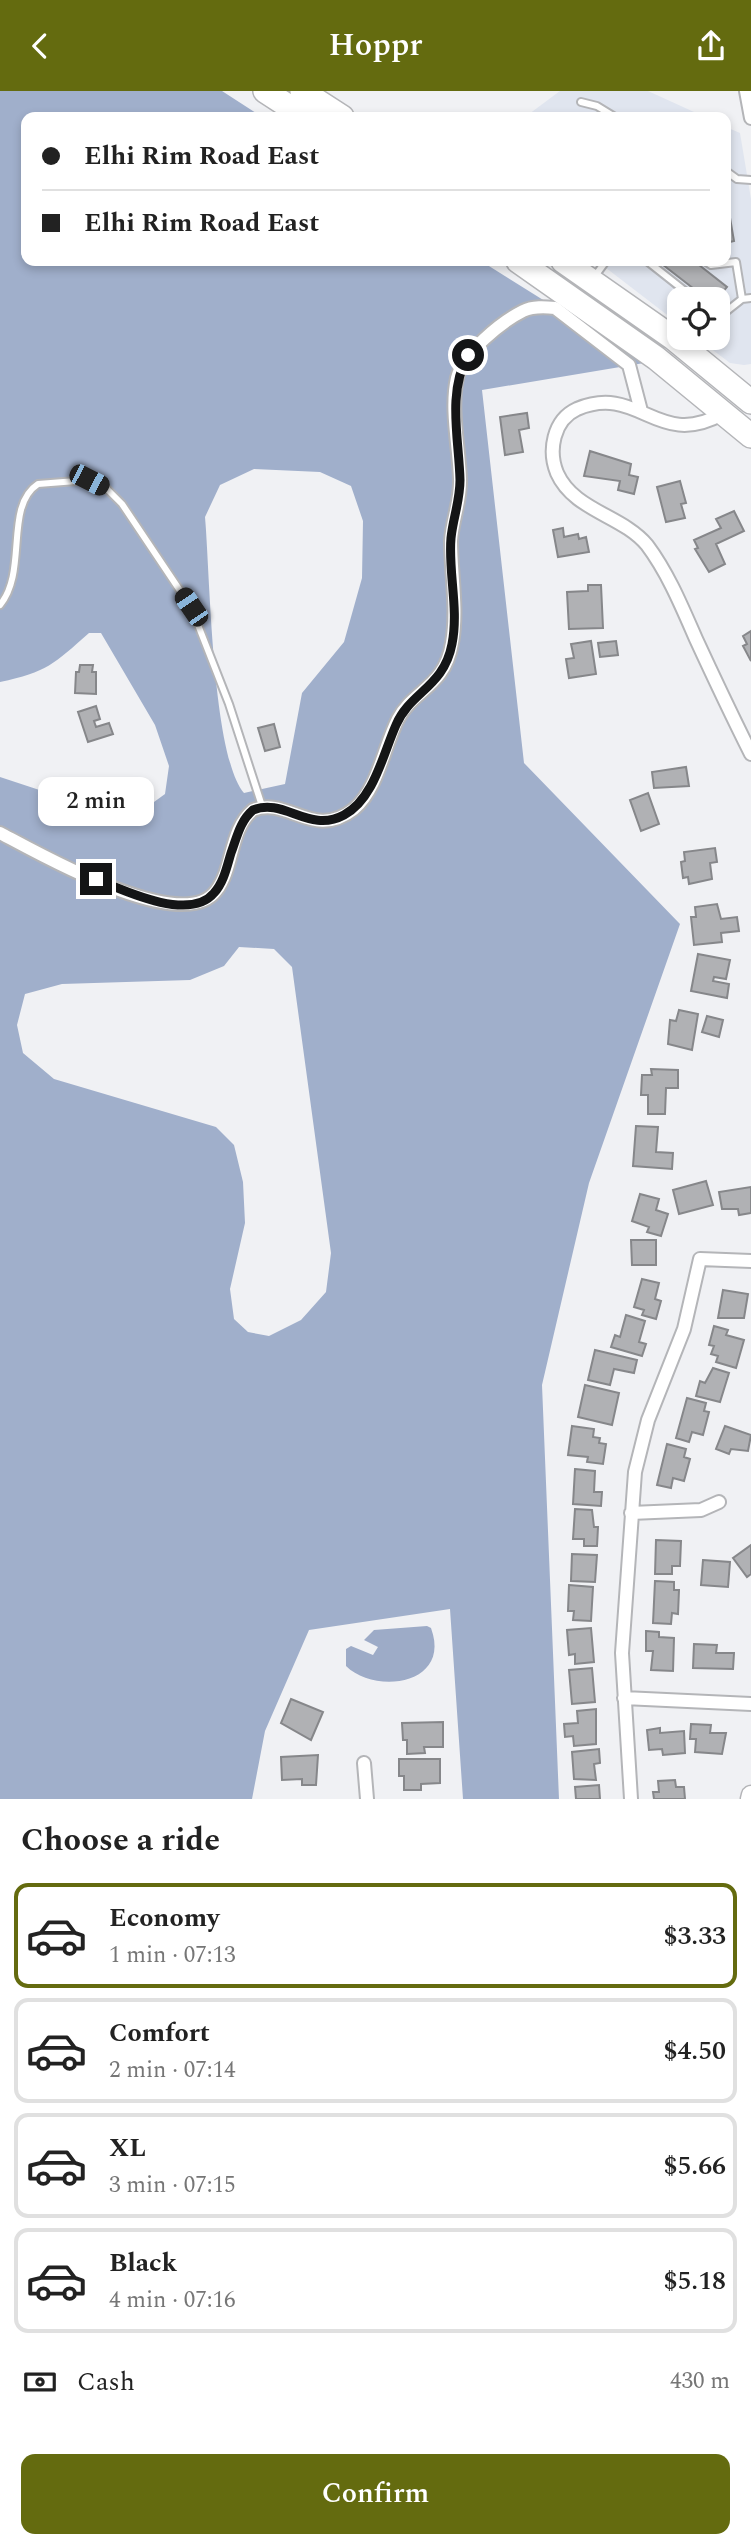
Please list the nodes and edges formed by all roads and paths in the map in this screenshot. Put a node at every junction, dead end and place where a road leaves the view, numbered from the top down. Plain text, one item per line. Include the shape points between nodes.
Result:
1 (265, 91) edge
2 (302, 91) edge
3 (746, 91) edge
4 (581, 102) dead end
5 (297, 112) edge
6 (334, 112) edge
7 (607, 112) edge
8 (751, 118) edge
9 (731, 175) edge
10 (751, 180) edge
11 (731, 263) edge
12 (525, 266) edge
13 (571, 266) edge
14 (602, 266) edge
15 (653, 266) edge
16 (592, 279) junction
17 (680, 287) edge
18 (751, 298) edge
19 (742, 299) junction
20 (730, 308) edge
21 (667, 328) edge
22 (694, 350) edge
23 (750, 399) edge
24 (641, 411) junction
25 (722, 414) junction
26 (751, 436) edge
27 (0, 605) edge
28 (751, 754) edge
29 (262, 806) junction
30 (0, 833) edge
31 (751, 1261) edge
32 (719, 1502) dead end
33 (632, 1513) junction
34 (624, 1698) junction
35 (751, 1704) edge
36 (364, 1763) dead end
37 (367, 1799) edge
38 (631, 1799) edge

1 - 5 highway
2 - 6 highway
3 - 8 street
4 - 7 lane
9 - 10 lane
11 - 19 lane via 736,262
12 - 25 highway via 656,358
13 - 16 highway
14 - 16 lane
15 - 17 lane
16 - 21 highway
18 - 19 lane
19 - 20 lane
22 - 23 highway
23 - 25 street
24 - 25 street via 673,426 687,427 703,425
24 - 28 street via 604,404 569,414 557,429 553,444 556,471 574,496 629,529 648,547 675,592
24 - 29 street via 629,365 555,308 524,311 474,349 462,365 456,396 460,495 451,538 453,626 447,660 437,680 399,717 369,789 356,807 341,817 313,821
25 - 26 highway
27 - 29 lane via 12,584 22,500 31,488 89,480 107,489 122,504 191,607 229,703
29 - 30 street via 246,816 215,893 200,903 186,905 131,894
31 - 33 street via 700,1259 684,1329 641,1444
32 - 33 street via 701,1510
33 - 34 street via 624,1611
34 - 35 street
34 - 38 street
36 - 37 street

